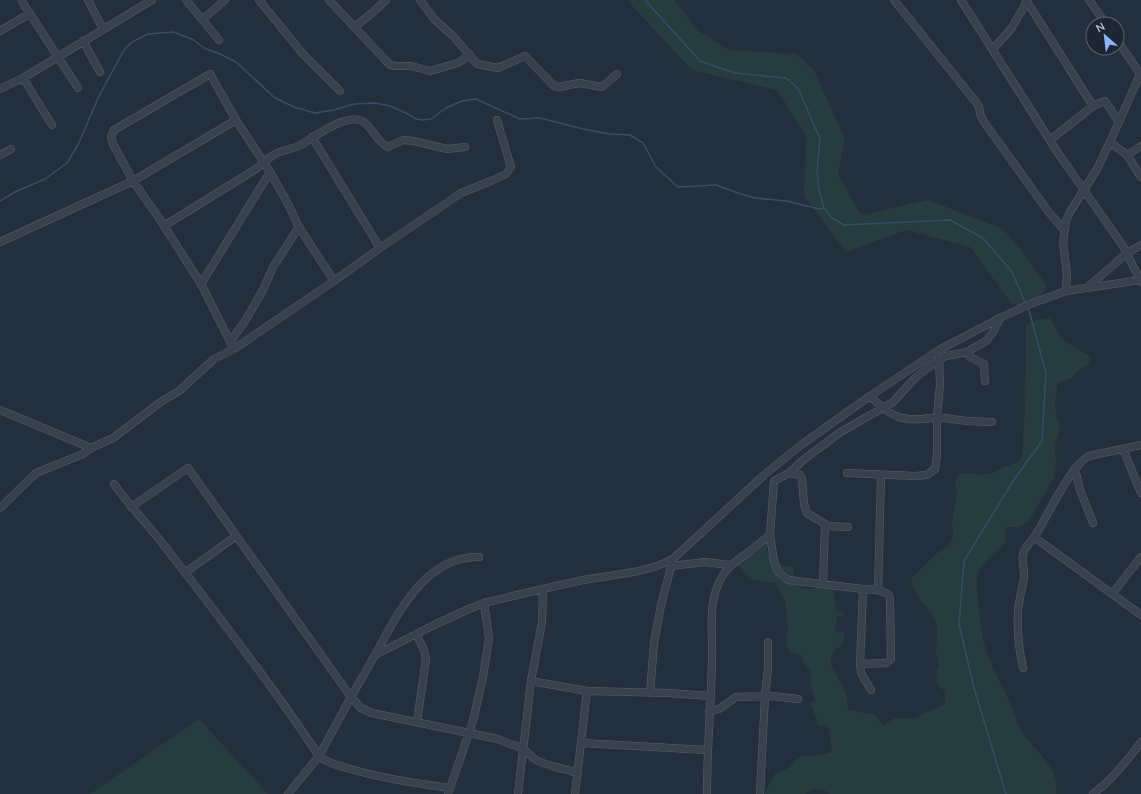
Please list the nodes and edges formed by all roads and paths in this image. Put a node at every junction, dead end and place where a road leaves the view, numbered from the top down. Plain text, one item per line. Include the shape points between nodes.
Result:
1 (21, 0) edge
2 (88, 0) edge
3 (152, 0) edge
4 (186, 0) edge
5 (224, 0) edge
6 (259, 0) edge
7 (329, 0) edge
8 (386, 0) edge
9 (420, 0) edge
10 (894, 0) edge
11 (961, 0) edge
12 (1027, 0) edge
13 (1089, 0) edge
14 (29, 14) junction
15 (1100, 16) edge
16 (202, 19) junction
17 (354, 27) junction
18 (103, 29) junction
19 (0, 31) edge
20 (219, 40) dead end
21 (83, 41) junction
22 (993, 49) junction
23 (1125, 51) edge
24 (470, 55) junction
25 (59, 57) junction
26 (100, 72) dead end
27 (1140, 73) edge
28 (617, 74) dead end
29 (23, 78) junction
30 (78, 88) dead end
31 (0, 89) edge
32 (340, 91) dead end
33 (1093, 106) junction
34 (236, 120) junction
35 (497, 120) dead end
36 (1119, 122) junction
37 (52, 125) dead end
38 (312, 137) junction
39 (1050, 140) junction
40 (1110, 142) junction
41 (1141, 146) edge
42 (465, 147) dead end
43 (11, 149) dead end
44 (0, 155) edge
45 (1127, 155) junction
46 (263, 163) junction
47 (270, 172) junction
48 (1141, 178) edge
49 (133, 180) junction
50 (1084, 190) junction
51 (164, 226) junction
52 (299, 227) junction
53 (1064, 230) junction
54 (0, 242) edge
55 (1141, 245) edge
56 (380, 248) junction
57 (1127, 253) junction
58 (1141, 280) edge
59 (334, 281) junction
60 (201, 284) junction
61 (1088, 287) junction
62 (1066, 291) junction
63 (1000, 318) junction
64 (232, 345) junction
65 (937, 352) junction
66 (967, 352) junction
67 (939, 361) junction
68 (985, 381) dead end
69 (870, 396) junction
70 (882, 408) junction
71 (0, 410) edge
72 (937, 417) junction
73 (992, 422) dead end
74 (1141, 445) edge
75 (91, 448) junction
76 (1122, 449) junction
77 (1075, 469) junction
78 (789, 473) junction
79 (847, 473) dead end
80 (764, 475) junction
81 (881, 475) junction
82 (774, 482) junction
83 (114, 484) dead end
84 (1141, 493) edge
85 (132, 506) junction
86 (0, 508) edge
87 (1093, 523) dead end
88 (825, 524) junction
89 (848, 527) dead end
90 (770, 535) junction
91 (236, 536) junction
92 (1034, 537) junction
93 (479, 557) dead end
94 (1141, 557) edge
95 (672, 563) junction
96 (730, 565) junction
97 (186, 572) junction
98 (823, 584) junction
99 (543, 589) junction
100 (863, 589) junction
101 (878, 590) junction
102 (1112, 594) junction
103 (484, 604) junction
104 (1141, 615) edge
105 (416, 634) junction
106 (768, 642) dead end
107 (375, 655) junction
108 (860, 664) junction
109 (1023, 668) dead end
110 (531, 681) junction
111 (871, 690) dead end
112 (587, 691) junction
113 (650, 693) junction
114 (350, 696) junction
115 (710, 696) junction
116 (765, 696) junction
117 (798, 699) dead end
118 (709, 712) junction
119 (417, 722) junction
120 (469, 733) junction
121 (1141, 742) edge
122 (582, 743) junction
123 (523, 748) junction
124 (707, 750) junction
125 (319, 756) junction
126 (577, 773) junction
127 (449, 791) edge
128 (288, 794) edge
129 (518, 794) edge
130 (575, 794) edge
131 (706, 794) edge
132 (760, 794) edge
133 (1093, 794) edge

1 - 14 street
2 - 18 street
3 - 18 street
4 - 16 street
5 - 16 street
6 - 32 street via 303,54
7 - 17 street
8 - 17 street
9 - 24 street via 434,19
10 - 53 street via 978,106 984,122
11 - 22 street
12 - 22 street via 1011,29
12 - 33 street
13 - 15 street
14 - 19 street
14 - 25 street
16 - 20 street
17 - 24 street via 386,62 395,66 411,66 430,71 458,63
18 - 21 street
21 - 25 street
21 - 26 street
22 - 39 street
23 - 27 street
24 - 28 street via 477,64 498,68 525,56 554,86 559,87 579,83 602,87
25 - 29 street
25 - 30 street
27 - 36 street
29 - 31 street
29 - 37 street
33 - 36 street via 1105,101
33 - 39 street
34 - 46 street
34 - 49 street
34 - 49 street via 210,74 114,130 111,137 113,144
35 - 56 street via 511,167 506,174 460,193
36 - 40 street
38 - 42 street via 347,120 355,119 373,130 383,145 388,147 403,140 447,149
38 - 46 street
38 - 56 street
39 - 50 street
40 - 45 street
40 - 50 street
41 - 45 street
43 - 44 street
45 - 48 street
46 - 47 street
46 - 51 street
47 - 52 street
47 - 60 street
49 - 51 street
49 - 54 street
50 - 53 street via 1070,212
50 - 57 street
51 - 60 street
52 - 59 street
52 - 64 street via 273,267
53 - 62 street
55 - 57 street
56 - 59 street
57 - 58 street
57 - 61 street
58 - 61 street
59 - 64 street
60 - 64 street
61 - 62 street
62 - 63 street
63 - 65 street
63 - 66 street via 988,338
64 - 75 street via 179,390 113,438
65 - 67 street
65 - 69 street
66 - 67 street via 949,355
66 - 68 street via 970,357 984,364
67 - 70 street via 918,375 893,402
67 - 72 street
69 - 70 street
69 - 80 street
70 - 72 street via 899,418
70 - 78 street via 839,432
71 - 75 street
72 - 73 street
72 - 81 street via 937,454 933,472 921,476
74 - 76 street
75 - 86 street via 83,454 36,473
76 - 77 street via 1089,456
76 - 84 street
77 - 87 street
77 - 92 street
78 - 82 street
78 - 88 street via 802,476 805,511
79 - 81 street
80 - 82 street
80 - 95 street
81 - 101 street
82 - 90 street
83 - 85 street
85 - 91 street via 188,468
85 - 97 street
88 - 89 street via 831,527
88 - 98 street
90 - 96 street
90 - 98 street via 774,562 782,576 796,582
91 - 97 street
91 - 114 street
92 - 102 street
92 - 109 street via 1023,554 1024,577 1018,610 1020,657
93 - 107 street via 456,560 431,574 407,601
94 - 102 street
95 - 96 street via 706,562
95 - 99 street via 625,575
95 - 113 street via 660,605
96 - 115 street via 718,585 714,602
97 - 125 street
98 - 100 street
99 - 103 street
99 - 110 street via 542,622
100 - 101 street
100 - 108 street
101 - 108 street via 888,594 890,598 891,659 887,663
102 - 104 street
103 - 105 street
103 - 120 street via 489,638
105 - 107 street
105 - 119 street via 426,659
106 - 116 street
107 - 114 street
108 - 111 street via 861,673
110 - 112 street
110 - 123 street
112 - 113 street
112 - 122 street
113 - 115 street
114 - 119 street via 361,708 372,713
114 - 125 street
115 - 118 street
116 - 117 street
116 - 118 street via 736,697 719,709
116 - 132 street
118 - 124 street
119 - 120 street
120 - 123 street
120 - 127 street
121 - 133 street via 1106,785
122 - 124 street
122 - 126 street
123 - 126 street via 529,756 540,762
123 - 129 street
124 - 131 street
125 - 127 street via 325,761 362,772
125 - 128 street
126 - 130 street

